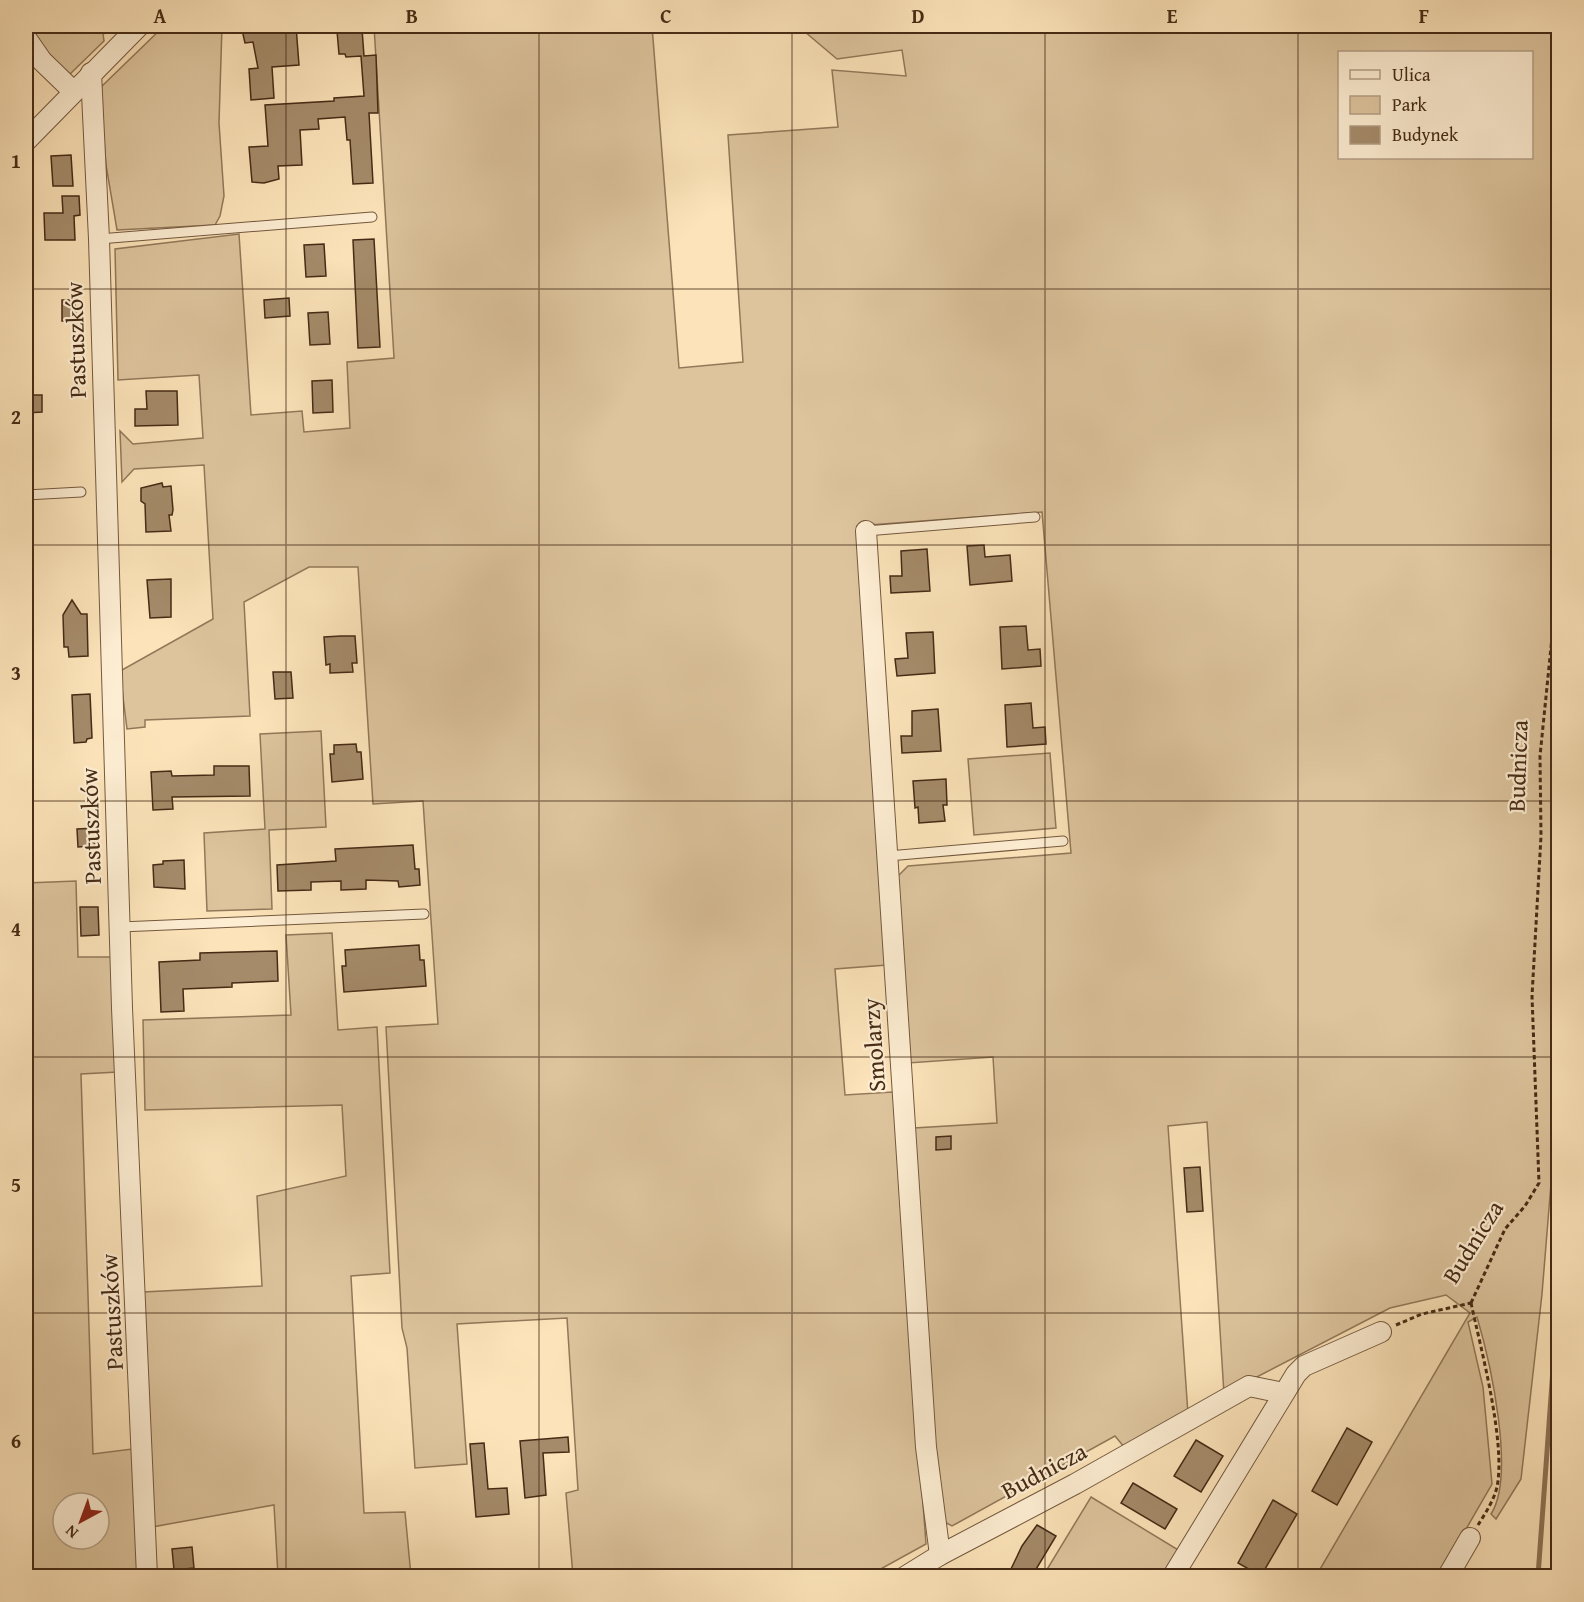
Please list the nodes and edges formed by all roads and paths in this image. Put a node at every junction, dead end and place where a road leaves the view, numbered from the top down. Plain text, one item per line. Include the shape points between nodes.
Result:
1 (133, 27) edge
2 (26, 38) edge
3 (91, 73) junction
4 (73, 91) junction
5 (26, 141) edge
6 (372, 217) dead end
7 (99, 239) junction
8 (81, 492) dead end
9 (26, 495) edge
10 (1035, 517) dead end
11 (866, 531) joint
12 (1558, 578) edge
13 (1063, 841) dead end
14 (888, 856) junction
15 (424, 915) dead end
16 (120, 927) junction
17 (1471, 1303) junction
18 (1381, 1332) joint
19 (1283, 1393) junction
20 (1470, 1538) joint
21 (940, 1555) junction
22 (147, 1576) edge
23 (906, 1576) edge
24 (1173, 1576) edge
25 (1448, 1576) edge

1 - 3 street
2 - 4 street via 42,61
3 - 4 street
3 - 7 street, Pastuszków
4 - 5 street
6 - 7 lane
7 - 16 street, Pastuszków
8 - 9 lane
10 - 11 lane
11 - 14 street, Smolarzy
12 - 17 path, Budnicza via 1540,756 1541,836 1532,996 1539,1183 1504,1229
13 - 14 lane
14 - 21 street, Smolarzy via 926,1447
15 - 16 lane
16 - 22 street, Pastuszków
17 - 18 path, Budnicza via 1422,1314
17 - 20 path via 1489,1388 1498,1475 1494,1495
18 - 19 street via 1304,1366
19 - 21 street, Budnicza via 1249,1386
19 - 24 street
20 - 25 street
21 - 23 street, Budnicza

